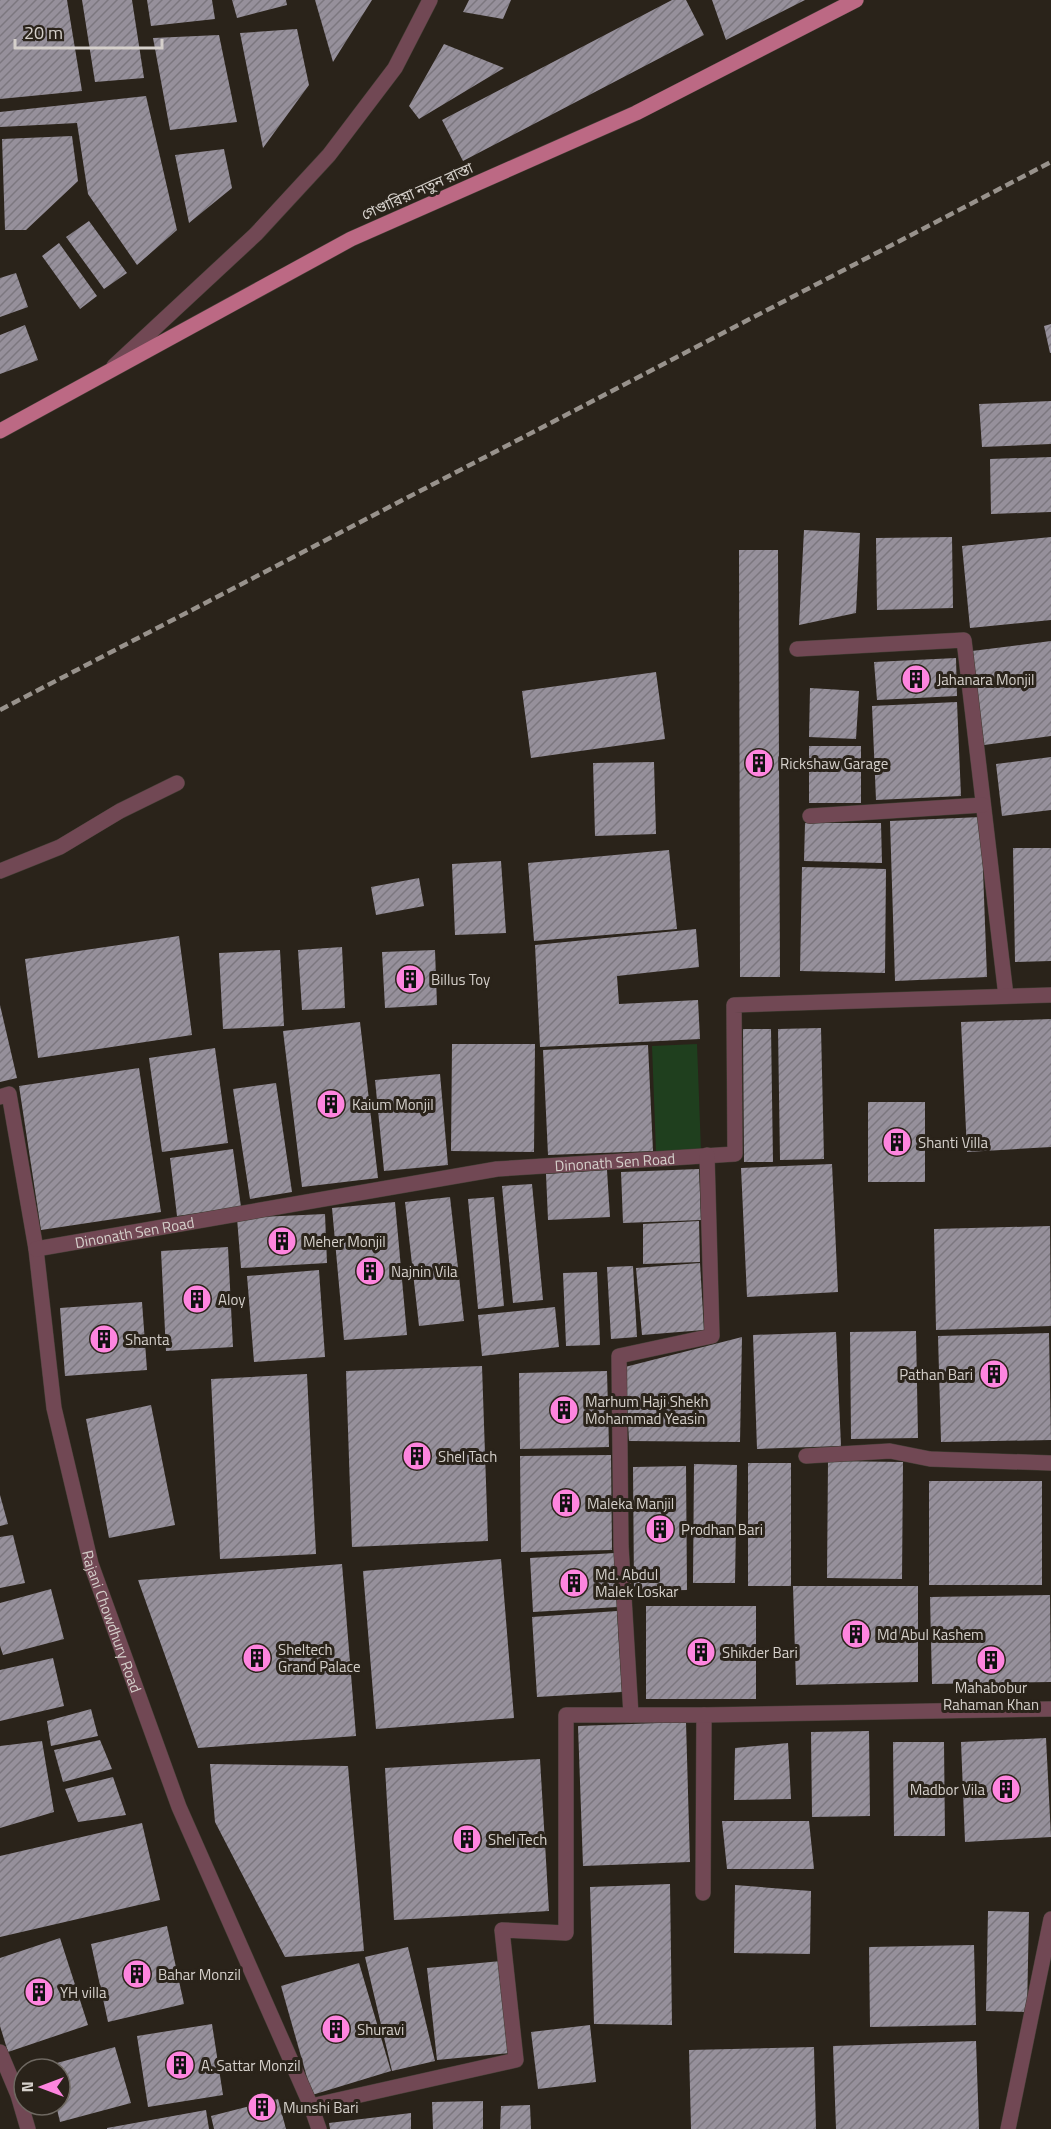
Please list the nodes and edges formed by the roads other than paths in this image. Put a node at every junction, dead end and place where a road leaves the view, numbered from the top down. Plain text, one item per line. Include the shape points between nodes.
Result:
1 (430, 0) edge
2 (856, 0) edge
3 (105, 374) junction
4 (0, 431) edge
5 (797, 649) dead end
6 (177, 783) dead end
7 (983, 805) junction
8 (810, 816) dead end
9 (0, 871) edge
10 (1051, 995) edge
11 (1006, 996) junction
12 (0, 1097) edge
13 (707, 1155) junction
14 (36, 1249) junction
15 (806, 1456) dead end
16 (1051, 1463) edge
17 (1051, 1709) edge
18 (631, 1715) junction
19 (705, 1715) junction
20 (703, 1893) dead end
21 (1051, 1919) edge
22 (0, 2052) edge
23 (311, 2106) junction
24 (28, 2129) edge
25 (319, 2129) edge
26 (1008, 2129) edge

1 - 3 street via 395,68 329,155 256,234
2 - 3 main road, গেণ্ডারিয়া নতুন রাস্তা via 636,113 351,239
3 - 4 main road, গেণ্ডারিয়া নতুন রাস্তা
5 - 7 street via 964,640
6 - 9 street via 60,847
7 - 8 street
7 - 11 street
10 - 11 street, Dinonath Sen Road
11 - 13 street, Dinonath Sen Road via 734,1005 735,1154
12 - 14 street, Rajani Chowdhury Road via 9,1094
13 - 14 street, Dinonath Sen Road via 497,1169
13 - 18 street via 712,1336 619,1356 621,1546
14 - 23 street, Rajani Chowdhury Road via 54,1408 91,1564 179,1807
15 - 16 street via 890,1451 930,1459
17 - 19 street
18 - 19 street
18 - 23 street via 566,1715 566,1933 502,1930 516,2060
19 - 20 street
21 - 26 street
22 - 24 street
23 - 25 street, Rajani Chowdhury Road

